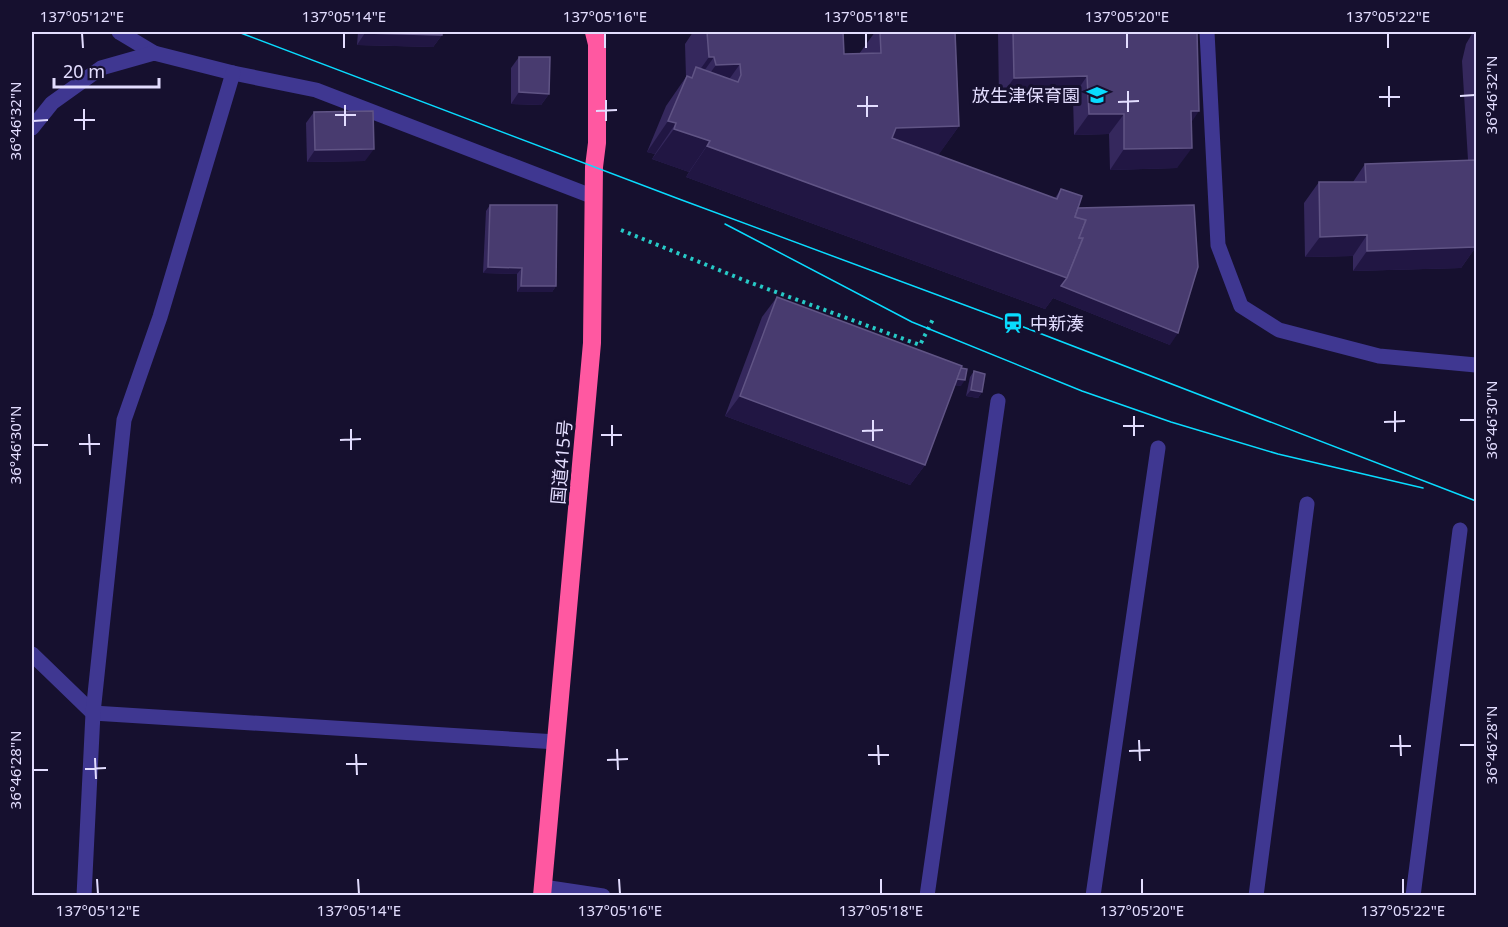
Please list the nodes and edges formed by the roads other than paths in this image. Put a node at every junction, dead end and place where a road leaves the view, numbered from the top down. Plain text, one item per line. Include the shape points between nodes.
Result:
1 (119, 32) edge
2 (594, 32) edge
3 (1207, 32) edge
4 (154, 53) junction
5 (233, 73) junction
6 (32, 128) edge
7 (594, 197) junction
8 (1476, 365) edge
9 (998, 402) dead end
10 (1158, 448) dead end
11 (1307, 504) dead end
12 (1460, 530) dead end
13 (32, 654) edge
14 (93, 713) junction
15 (556, 742) junction
16 (542, 891) edge
17 (84, 896) edge
18 (603, 896) edge
19 (927, 896) edge
20 (1094, 896) edge
21 (1256, 896) edge
22 (1413, 896) edge

1 - 4 street
2 - 7 highway, 国道415号
3 - 8 street via 1218,245 1241,306 1279,330 1379,356
4 - 5 street
4 - 6 street via 101,68 52,103
5 - 7 street via 316,90
5 - 14 street via 160,317 124,420
7 - 15 highway, 国道415号 via 592,343
9 - 19 street
10 - 20 street
11 - 21 street
12 - 22 street
13 - 14 street
14 - 15 street
14 - 17 street
15 - 16 highway, 国道415号
16 - 18 street

